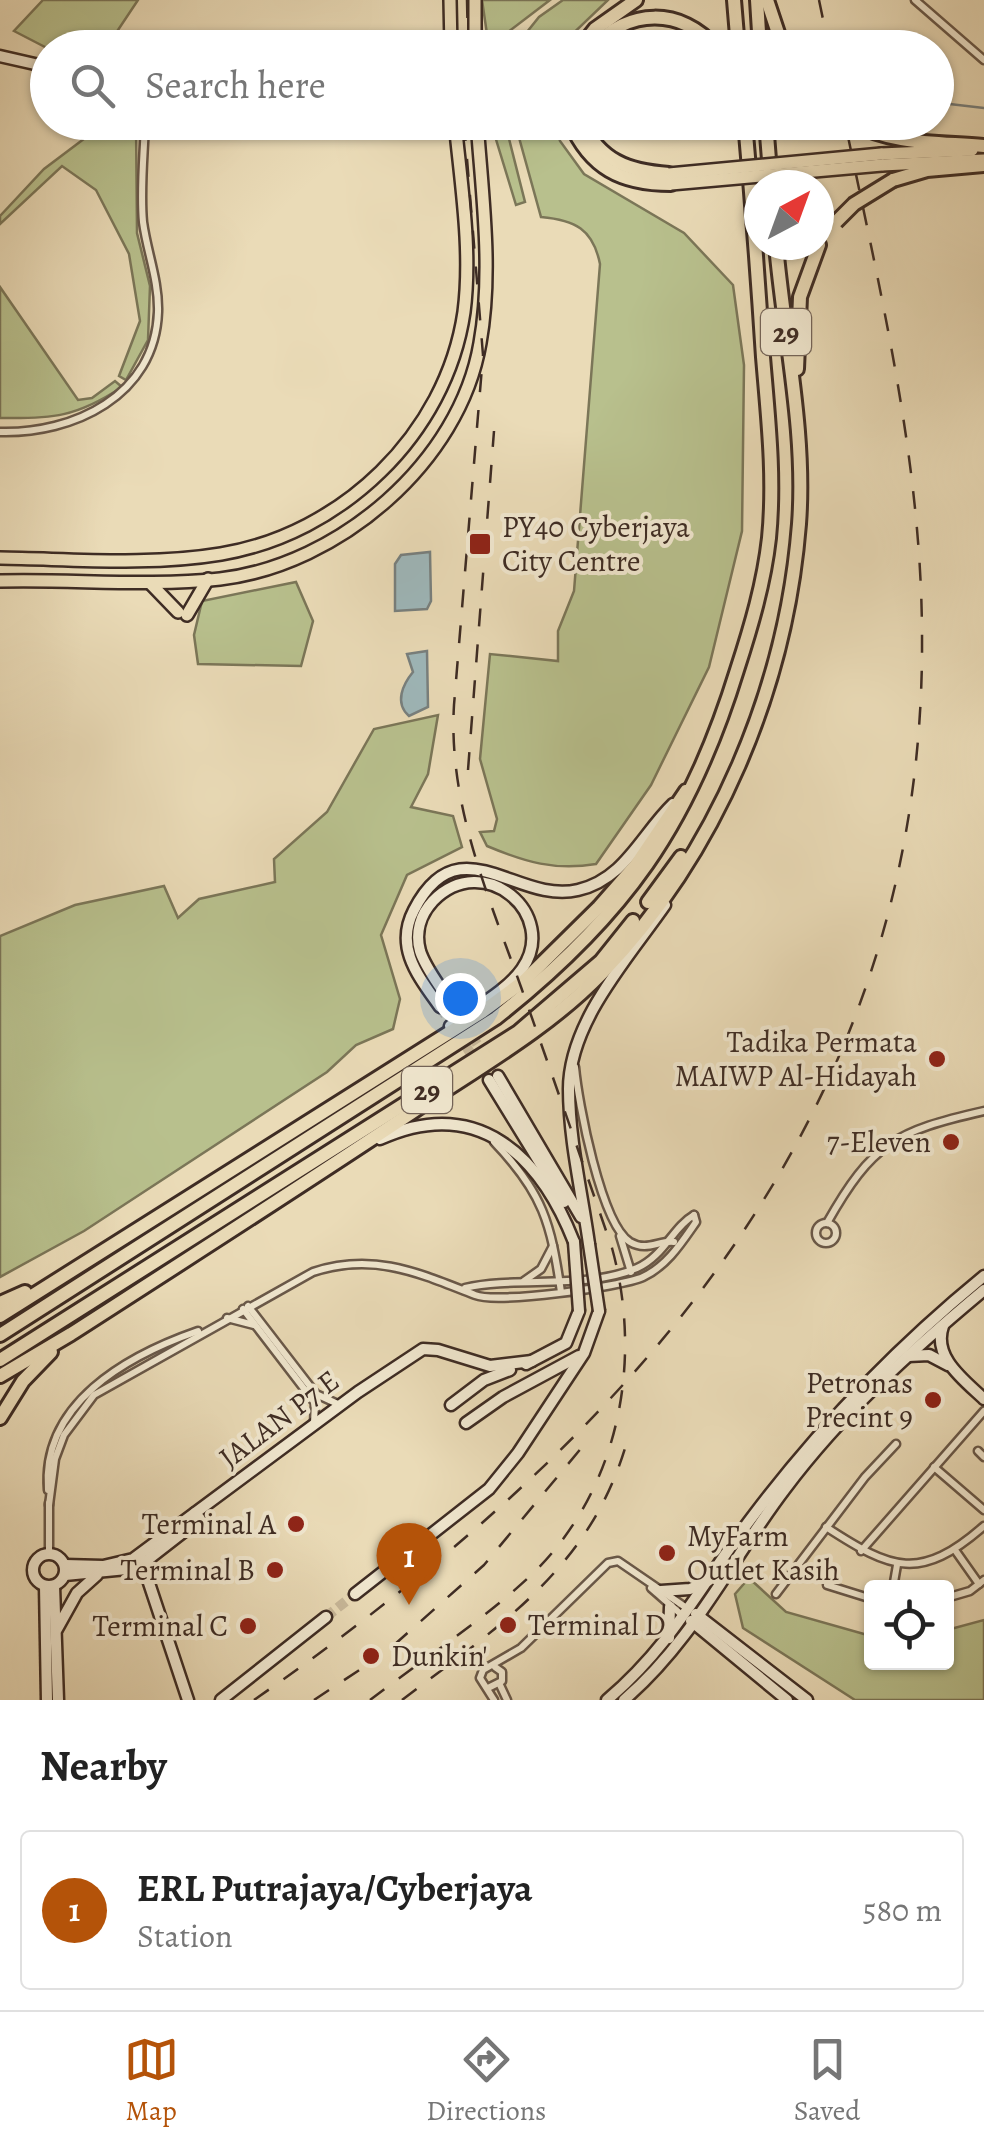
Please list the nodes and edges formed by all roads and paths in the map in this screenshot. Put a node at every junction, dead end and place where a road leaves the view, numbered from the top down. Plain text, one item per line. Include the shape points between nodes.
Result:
1 (450, 0) edge
2 (475, 0) edge
3 (636, 0) edge
4 (734, 0) edge
5 (757, 0) edge
6 (767, 0) edge
7 (915, 0) edge
8 (451, 30) edge
9 (475, 30) edge
10 (594, 30) edge
11 (614, 30) edge
12 (695, 30) edge
13 (736, 30) edge
14 (759, 30) edge
15 (777, 30) edge
16 (950, 30) edge
17 (954, 34) edge
18 (1, 55) edge
19 (984, 60) edge
20 (30, 62) edge
21 (144, 140) edge
22 (456, 140) edge
23 (478, 140) edge
24 (577, 140) edge
25 (592, 140) edge
26 (743, 140) edge
27 (768, 140) edge
28 (900, 140) edge
29 (984, 148) edge
30 (881, 160) junction
31 (984, 162) edge
32 (771, 170) edge
33 (670, 179) junction
34 (834, 225) edge
35 (778, 260) edge
36 (814, 260) edge
37 (796, 418) junction
38 (0, 432) edge
39 (0, 558) edge
40 (95, 560) junction
41 (208, 579) junction
42 (0, 581) edge
43 (98, 581) junction
44 (148, 582) junction
45 (757, 720) junction
46 (700, 777) junction
47 (728, 791) junction
48 (682, 794) junction
49 (409, 1057) junction
50 (574, 1060) junction
51 (984, 1111) edge
52 (484, 1132) junction
53 (316, 1176) junction
54 (615, 1221) junction
55 (826, 1223) dead end
56 (553, 1236) junction
57 (574, 1242) junction
58 (589, 1244) junction
59 (675, 1244) junction
60 (92, 1258) junction
61 (631, 1270) junction
62 (984, 1276) edge
63 (559, 1281) junction
64 (633, 1281) junction
65 (513, 1285) junction
66 (465, 1288) junction
67 (984, 1290) edge
68 (561, 1292) junction
69 (260, 1300) junction
70 (0, 1302) edge
71 (245, 1308) junction
72 (0, 1316) edge
73 (225, 1318) junction
74 (947, 1322) junction
75 (257, 1323) junction
76 (71, 1334) junction
77 (0, 1335) edge
78 (584, 1353) junction
79 (908, 1356) junction
80 (0, 1360) edge
81 (532, 1361) junction
82 (953, 1368) junction
83 (0, 1376) edge
84 (984, 1398) edge
85 (451, 1404) dead end
86 (340, 1405) junction
87 (984, 1411) edge
88 (0, 1418) edge
89 (466, 1424) dead end
90 (313, 1425) junction
91 (896, 1444) dead end
92 (934, 1467) junction
93 (984, 1510) edge
94 (826, 1526) junction
95 (984, 1526) edge
96 (862, 1550) junction
97 (955, 1550) junction
98 (49, 1554) junction
99 (141, 1559) junction
100 (896, 1565) junction
101 (65, 1570) junction
102 (98, 1574) junction
103 (711, 1579) junction
104 (894, 1580) edge
105 (982, 1582) edge
106 (827, 1585) dead end
107 (50, 1586) junction
108 (656, 1589) junction
109 (355, 1594) tunnel mouth
110 (776, 1594) dead end
111 (954, 1594) edge
112 (715, 1596) junction
113 (864, 1597) edge
114 (670, 1607) junction
115 (326, 1617) tunnel mouth
116 (693, 1618) junction
117 (720, 1631) junction
118 (55, 1636) junction
119 (675, 1642) junction
120 (718, 1644) junction
121 (494, 1666) junction
122 (500, 1685) junction
123 (487, 1687) junction
124 (47, 1700) edge
125 (58, 1700) edge
126 (188, 1700) edge
127 (220, 1700) edge
128 (494, 1700) edge
129 (508, 1700) edge
130 (607, 1700) edge
131 (624, 1700) edge
132 (787, 1700) edge
133 (808, 1700) edge

1 - 8 main road
2 - 9 main road
3 - 10 highway
4 - 13 highway
5 - 14 highway
6 - 15 highway
7 - 16 street
11 - 12 highway via 652,16
17 - 19 street
18 - 20 street
21 - 38 street via 142,200 158,310 151,347 127,386 94,413 39,432
22 - 40 main road via 465,234 463,316 432,405 410,441 349,500 296,532 219,554
23 - 41 main road via 486,302 473,372 441,436 367,517 259,572
24 - 33 highway via 601,168 640,184
25 - 33 highway via 618,165
26 - 46 highway, 29 via 772,470 768,539 755,613
27 - 32 highway
28 - 29 highway
29 - 30 main road
30 - 31 main road
30 - 33 main road, bridge
31 - 34 highway, bridge via 892,180
35 - 37 highway, 29
36 - 37 highway via 800,297
37 - 45 highway, 29 via 799,524 786,616
39 - 40 main road
40 - 43 main road via 172,569 163,576
41 - 44 main road
41 - 44 main road via 182,614
42 - 43 main road
43 - 44 main road
45 - 47 highway
45 - 80 highway, 29 via 686,852 601,961 565,995 463,1068
46 - 48 highway
46 - 77 highway, 29 via 634,884 516,1002
47 - 50 street via 683,880 594,1011
47 - 53 highway via 678,876 592,983 510,1050
48 - 49 highway via 636,865 563,944 482,1012
48 - 49 street via 623,865 589,886 552,891 478,868 437,881 416,906 406,941 412,964 443,1002 422,958 420,923 449,888 477,880 506,890 526,915 531,934 524,965
49 - 60 highway
50 - 54 street via 580,1114
50 - 58 street via 569,1087
51 - 55 street via 928,1124 882,1148 856,1171
52 - 53 street via 438,1123 408,1128
52 - 56 street via 532,1185
52 - 57 street via 545,1182
53 - 76 highway
54 - 59 street via 636,1245
54 - 61 street
56 - 63 street
56 - 65 street via 540,1269
57 - 58 street via 558,1189 493,1078 570,1192
57 - 81 street, bridge via 580,1311 566,1343
58 - 78 street, bridge via 599,1312
59 - 61 street
59 - 64 street via 651,1272
60 - 70 highway
60 - 72 highway
61 - 63 street
61 - 64 street
62 - 103 street via 824,1426
63 - 65 street
63 - 68 street
64 - 68 street
65 - 66 street
66 - 68 street via 502,1298
66 - 69 street via 401,1266 361,1261 313,1272
67 - 74 street
69 - 71 street
69 - 75 street
71 - 73 street
71 - 75 street
73 - 75 street
73 - 98 street via 111,1374 70,1410 50,1451
74 - 79 street
74 - 82 street via 940,1345
75 - 86 street via 316,1394
75 - 90 street via 314,1403
76 - 83 highway
76 - 88 highway via 23,1380
78 - 89 street
78 - 109 street via 488,1489
79 - 82 street via 928,1355
79 - 112 street via 821,1444 756,1528
81 - 85 street via 484,1380
81 - 86 street, JALAN P7 E via 490,1366 430,1348
82 - 84 street
86 - 90 street, JALAN P7 E
87 - 92 street
90 - 99 street, JALAN P7 E
91 - 94 street
92 - 93 street
92 - 96 street
94 - 96 street
94 - 110 street
95 - 97 street
96 - 100 street
97 - 100 street via 928,1564
97 - 105 street
98 - 101 street
98 - 107 street via 34,1566 37,1580
99 - 101 street, JALAN P7 E
99 - 102 street, JALAN P7 E via 130,1571
99 - 126 street
100 - 104 street
101 - 102 street, JALAN P7 E
101 - 107 street
102 - 118 street via 78,1592
103 - 108 street via 690,1589
103 - 116 street
105 - 111 street
106 - 113 street
107 - 118 street
107 - 124 street
108 - 114 street
108 - 116 street
108 - 121 street via 618,1561 608,1563
112 - 116 street
112 - 117 street
114 - 116 street
114 - 119 street
115 - 127 street
116 - 117 street
116 - 119 street
116 - 120 street
117 - 133 street
118 - 125 street
119 - 120 street
119 - 130 street
119 - 131 street
120 - 132 street
121 - 122 street via 503,1676
121 - 123 street via 481,1674
122 - 123 street
122 - 129 street
123 - 128 street

